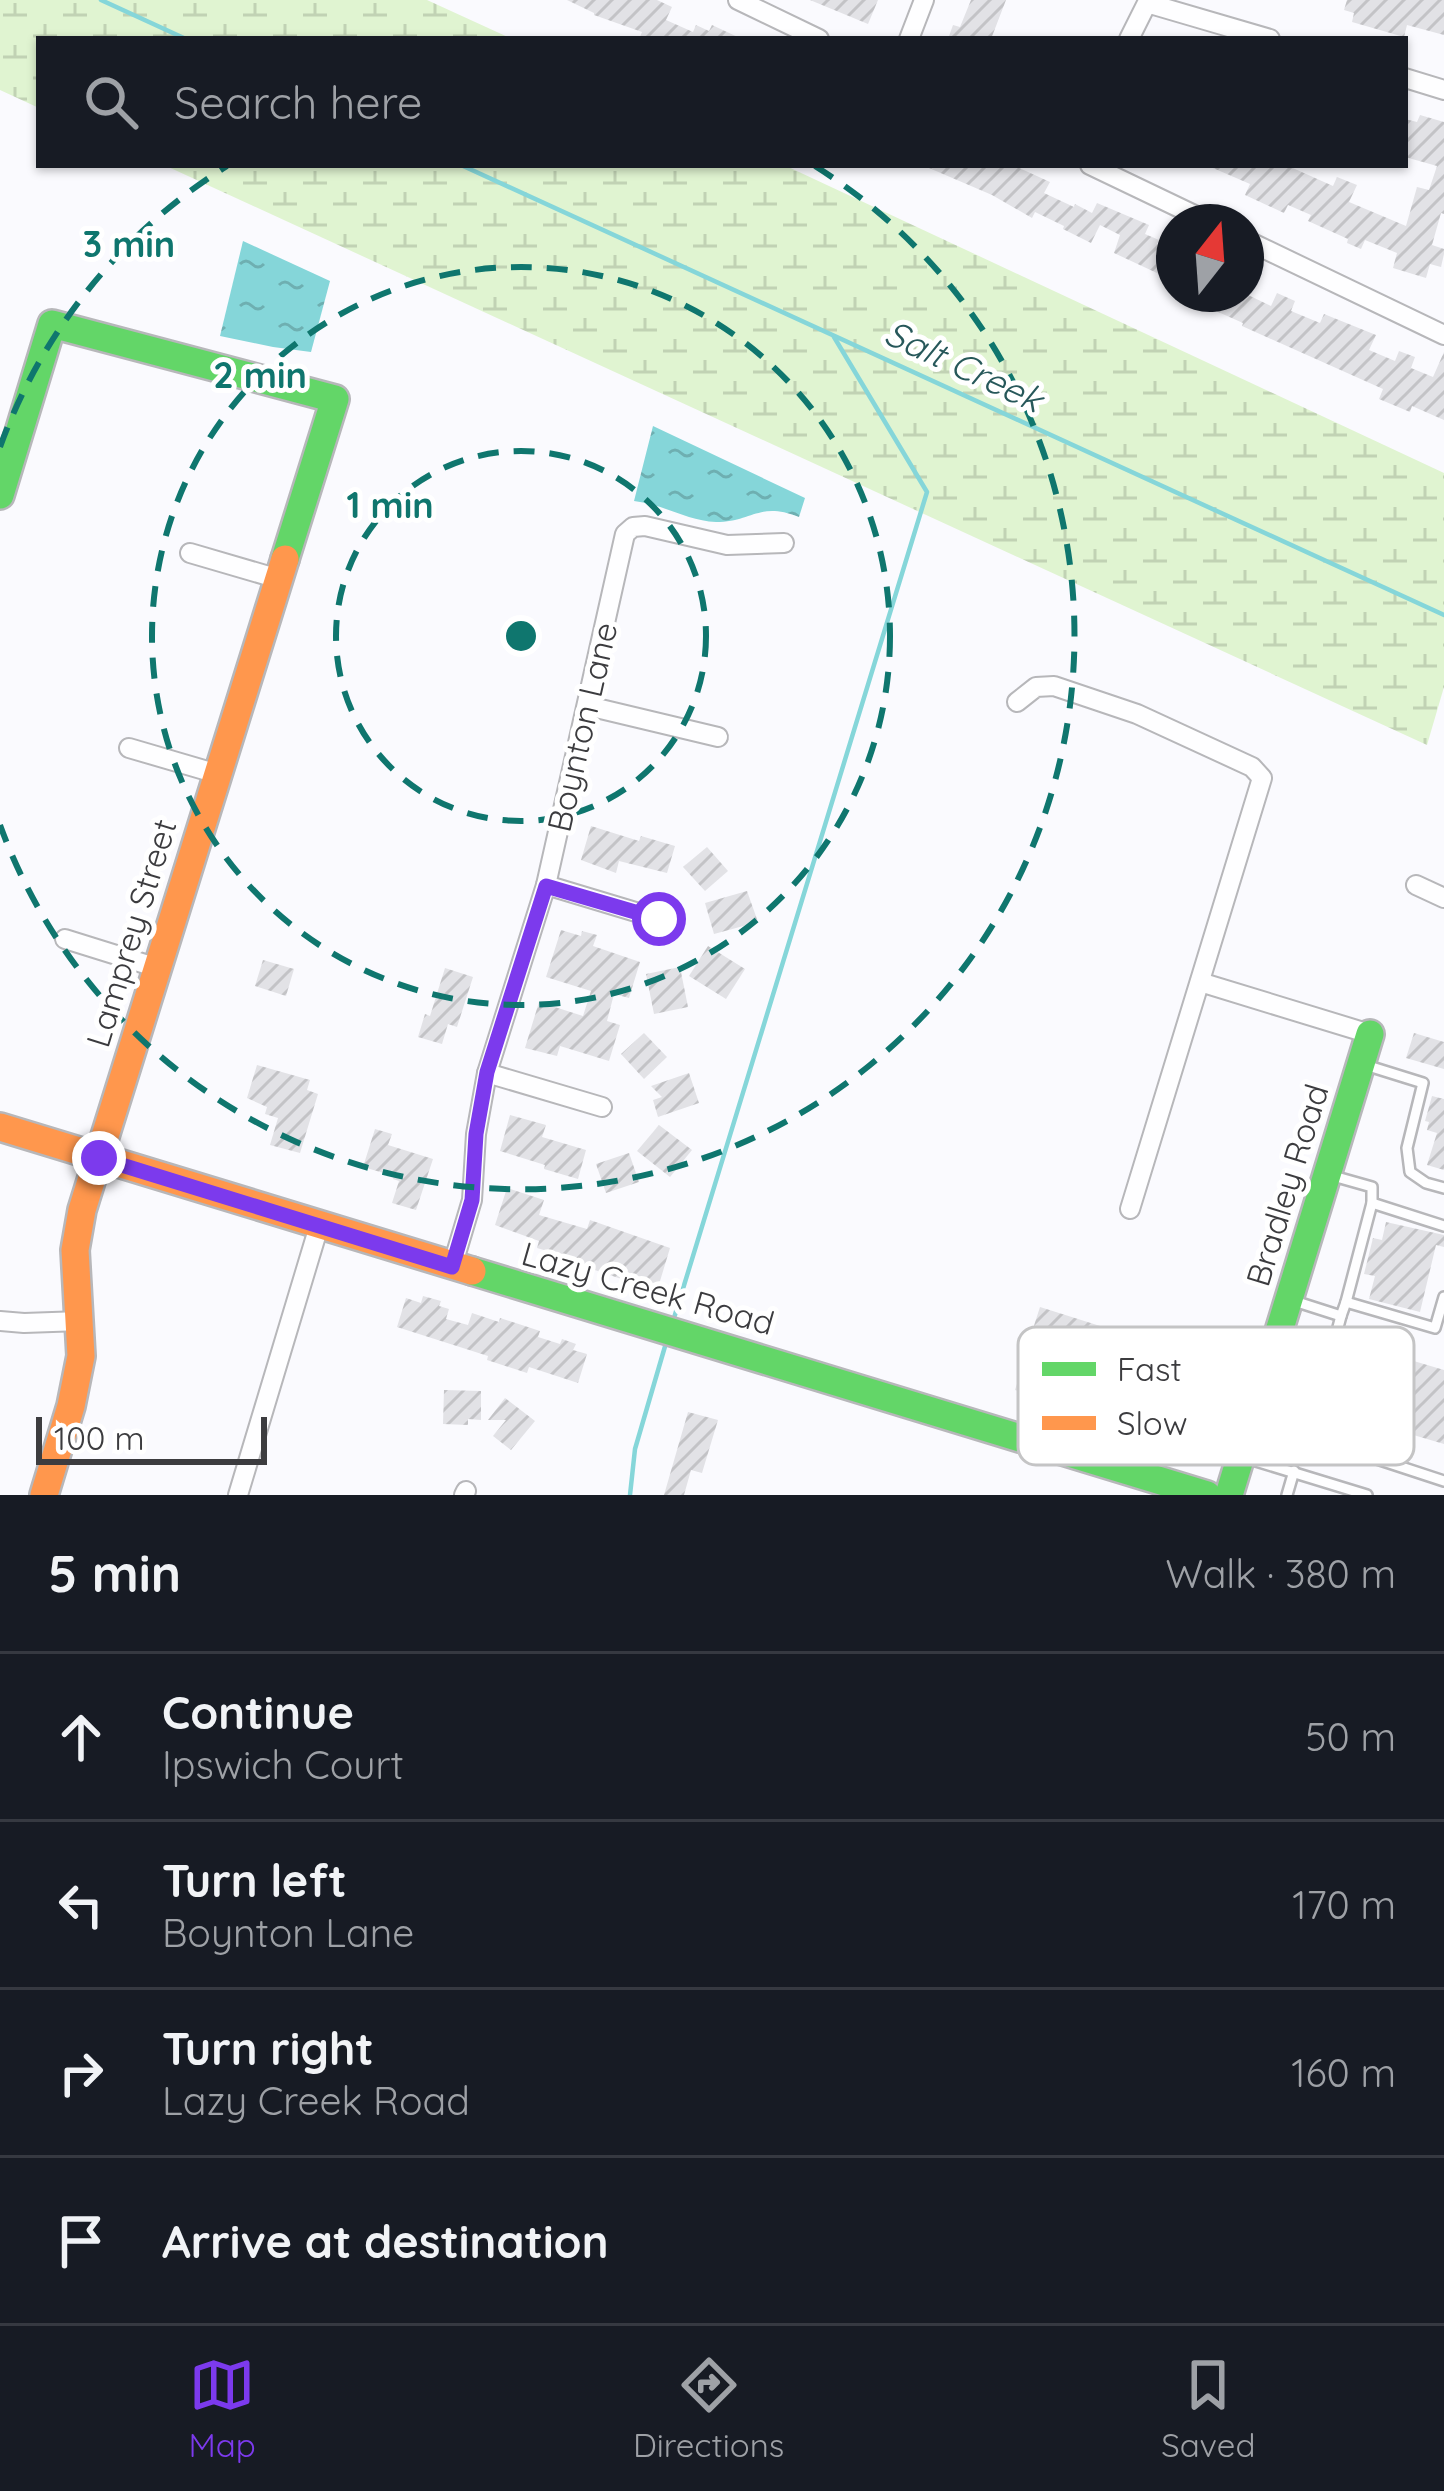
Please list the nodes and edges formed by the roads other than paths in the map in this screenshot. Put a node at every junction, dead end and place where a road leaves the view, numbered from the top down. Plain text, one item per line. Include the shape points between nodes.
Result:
1 (738, 0) edge
2 (924, 0) edge
3 (813, 36) edge
4 (909, 36) edge
5 (1130, 36) edge
6 (1260, 36) edge
7 (1408, 79) edge
8 (1444, 90) edge
9 (1096, 168) edge
10 (1171, 204) edge
11 (1264, 249) edge
12 (1444, 334) edge
13 (0, 495) edge
14 (784, 543) dead end
15 (190, 553) dead end
16 (278, 579) junction
17 (1017, 702) dead end
18 (588, 706) junction
19 (718, 736) dead end
20 (129, 748) dead end
21 (218, 774) junction
22 (1416, 885) dead end
23 (546, 886) junction
24 (1444, 898) edge
25 (659, 919) dead end
26 (65, 939) dead end
27 (158, 968) junction
28 (1200, 982) junction
29 (1370, 1034) joint
30 (1361, 1064) junction
31 (487, 1072) junction
32 (602, 1107) dead end
33 (0, 1127) edge
34 (99, 1158) junction
35 (1328, 1174) junction
36 (1444, 1188) edge
37 (1372, 1203) junction
38 (1130, 1209) dead end
39 (320, 1226) junction
40 (1444, 1226) edge
41 (452, 1267) junction
42 (1444, 1297) edge
43 (1289, 1300) junction
44 (1346, 1302) junction
45 (1341, 1316) junction
46 (0, 1321) edge
47 (81, 1321) junction
48 (1281, 1327) edge
49 (1337, 1327) edge
50 (1018, 1438) edge
51 (1108, 1465) edge
52 (1238, 1465) edge
53 (1271, 1465) edge
54 (1397, 1465) edge
55 (1294, 1472) junction
56 (1444, 1480) edge
57 (44, 1495) edge
58 (238, 1495) edge
59 (1207, 1495) edge
60 (1229, 1495) edge
61 (1287, 1495) edge
62 (1367, 1495) edge

1 - 3 street
2 - 4 street
5 - 6 street via 1147,3
7 - 8 street
9 - 10 street
11 - 12 street
13 - 16 street, Lamprey Street via 52,323 334,399
14 - 18 street, Boynton Lane via 727,544 633,527
15 - 16 street
16 - 21 street, Lamprey Street
17 - 28 street via 1036,687 1054,686 1137,714 1262,778
18 - 19 street
18 - 23 street, Boynton Lane
20 - 21 street
21 - 27 street, Lamprey Street
22 - 24 street
23 - 25 street
23 - 31 street, Boynton Lane
26 - 27 street
27 - 34 street, Lamprey Street
28 - 29 street
28 - 38 street
29 - 30 street, Bradley Road
30 - 35 street, Bradley Road
30 - 36 lane via 1423,1083 1407,1148 1410,1172
31 - 32 street
31 - 41 street, Boynton Lane via 472,1200
33 - 34 street, Lazy Creek Road
34 - 39 street, Lazy Creek Road
34 - 47 street, Lamprey Street via 75,1250
35 - 37 lane via 1372,1187
35 - 43 street, Bradley Road
37 - 40 lane
37 - 44 lane
39 - 41 street, Lazy Creek Road
39 - 58 street
41 - 50 street, Lazy Creek Road
42 - 44 lane via 1435,1328
43 - 45 lane
43 - 48 street, Bradley Road
44 - 45 lane
45 - 49 lane
46 - 47 street
47 - 57 street, Lamprey Street via 77,1381
51 - 59 street, Lazy Creek Road
52 - 60 street, Bradley Road
53 - 55 lane
54 - 56 lane
55 - 61 lane
55 - 62 lane

